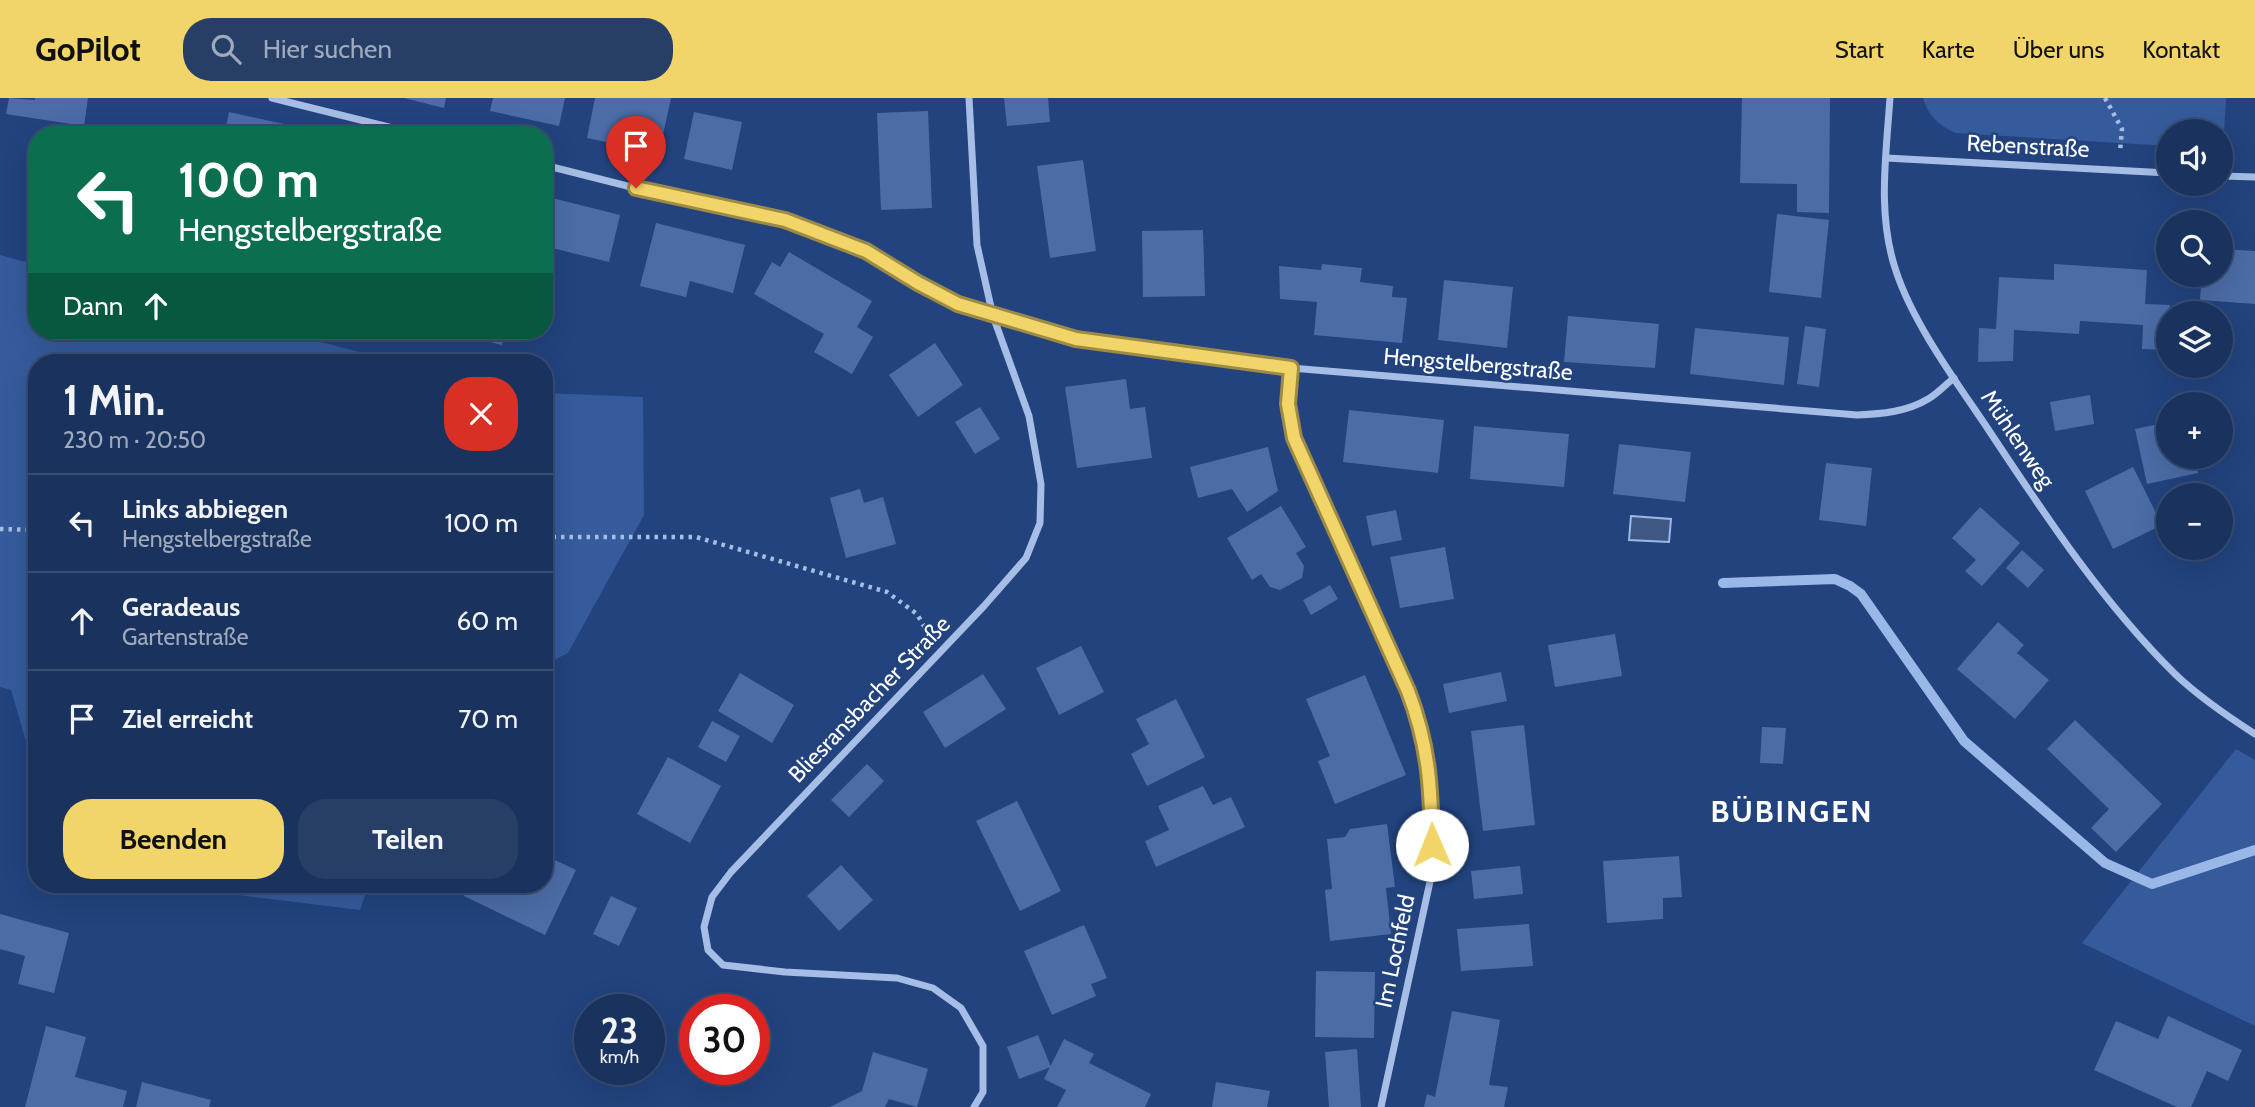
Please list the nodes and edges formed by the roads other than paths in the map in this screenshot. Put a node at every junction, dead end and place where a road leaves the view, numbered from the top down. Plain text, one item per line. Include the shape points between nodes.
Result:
1 (272, 98) edge
2 (970, 98) edge
3 (1890, 98) edge
4 (385, 126) edge
5 (1886, 158) junction
6 (553, 167) edge
7 (2156, 172) edge
8 (2233, 176) edge
9 (2255, 177) edge
10 (993, 316) junction
11 (1291, 368) junction
12 (1954, 378) junction
13 (2255, 734) edge
14 (974, 1107) edge
15 (1381, 1107) edge

1 - 4 street
2 - 10 street, Bliesransbacher Straße via 977,245
3 - 5 street, Mühlenweg
5 - 7 street, Rebenstraße
5 - 12 street, Mühlenweg via 1884,206 1896,271 1908,302
6 - 10 street, Hengstelbergstraße via 785,220 866,251 958,304
8 - 9 street
10 - 11 street, Hengstelbergstraße via 1076,339
10 - 14 street, Bliesransbacher Straße via 1029,416 1041,484 1040,523 1026,558 731,872 712,897 704,928 708,950 723,965 897,978 933,988 961,1008 983,1045 983,1091
11 - 12 street, Hengstelbergstraße via 1857,415 1882,414 1927,400
11 - 15 street, Im Lochfeld via 1288,404 1294,438 1408,691 1429,771 1431,877
12 - 13 street, Mühlenweg via 2026,486 2138,635 2177,675

